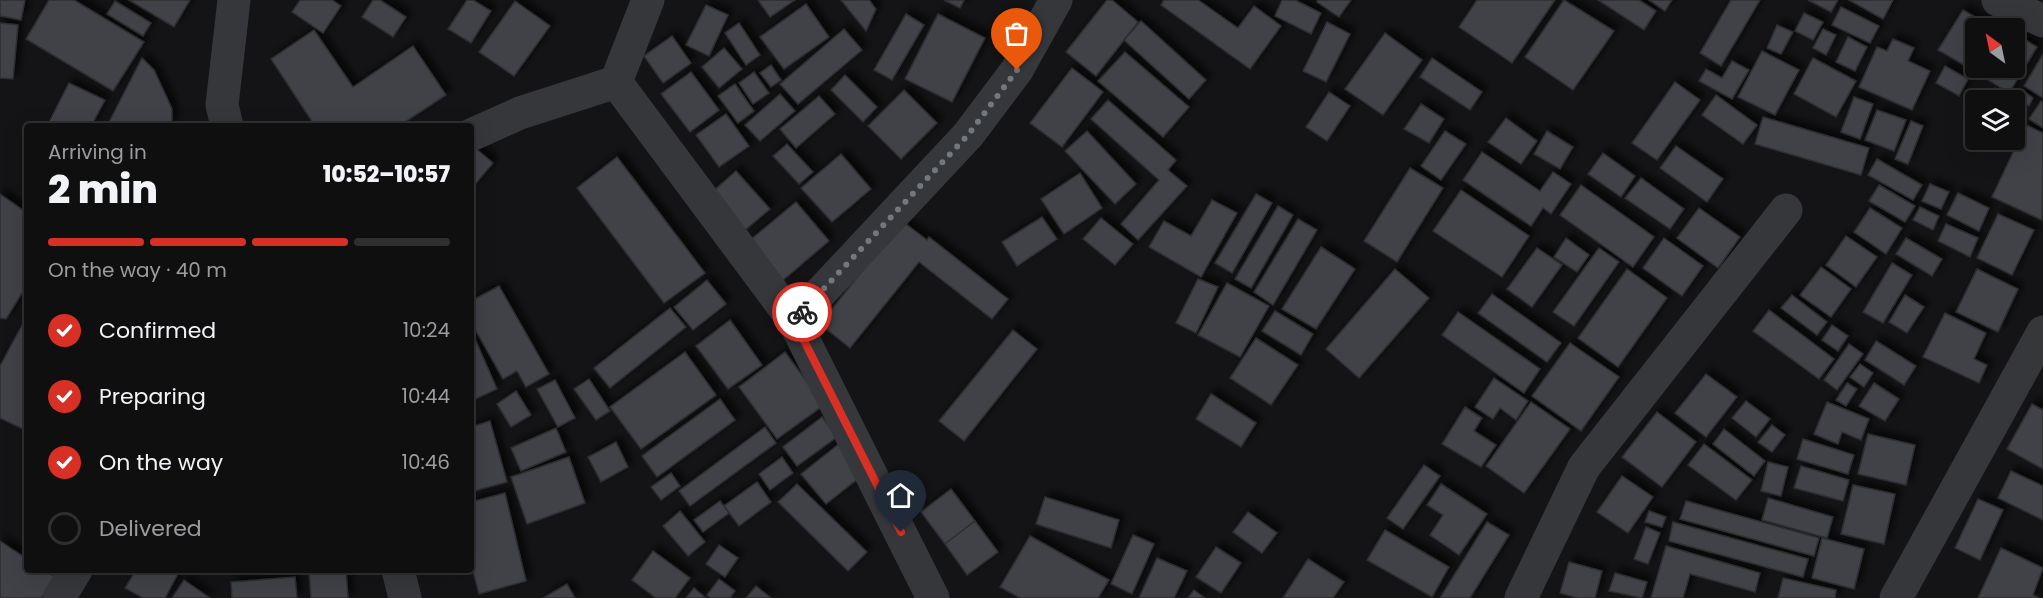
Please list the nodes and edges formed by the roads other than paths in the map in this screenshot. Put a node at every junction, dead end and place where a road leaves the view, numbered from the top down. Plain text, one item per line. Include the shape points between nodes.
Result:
1 (234, 0) edge
2 (648, 0) edge
3 (1056, 0) edge
4 (1998, 0) edge
5 (2043, 21) edge
6 (616, 82) junction
7 (226, 123) edge
8 (474, 134) edge
9 (1786, 210) dead end
10 (794, 321) junction
11 (2043, 332) edge
12 (74, 573) edge
13 (399, 573) edge
14 (59, 598) edge
15 (405, 598) edge
16 (933, 598) edge
17 (1521, 598) edge
18 (1896, 598) edge

1 - 7 street via 222,105
2 - 6 street
3 - 10 street via 1017,70 968,135
4 - 5 street
6 - 8 street via 520,113
6 - 10 street
9 - 17 street via 1584,467
10 - 16 street
11 - 18 street
12 - 14 street
13 - 15 street

